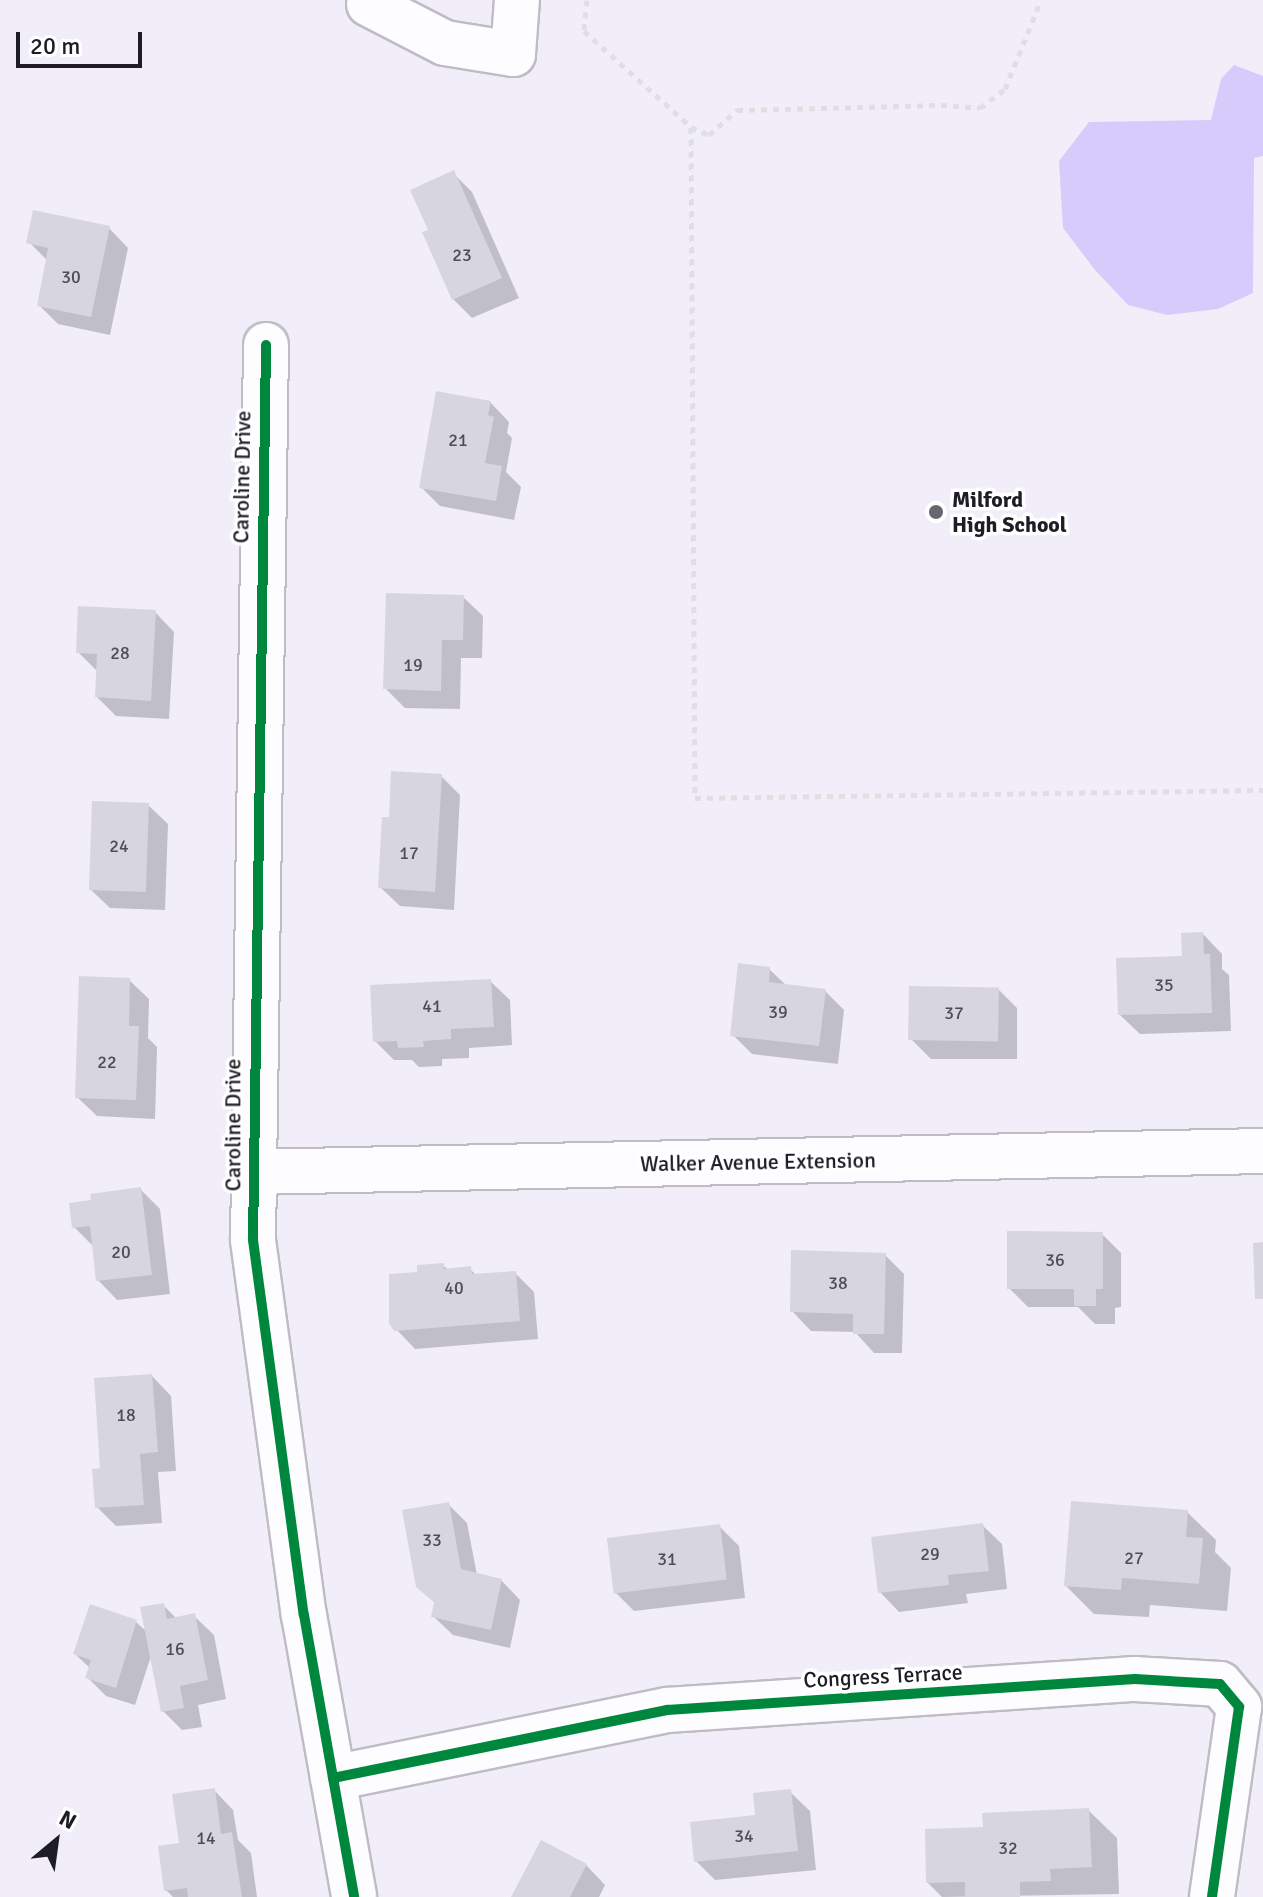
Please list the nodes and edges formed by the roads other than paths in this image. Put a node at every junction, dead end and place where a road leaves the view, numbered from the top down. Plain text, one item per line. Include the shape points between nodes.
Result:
1 (517, 0) edge
2 (361, 1) edge
3 (266, 345) dead end
4 (1263, 1151) edge
5 (253, 1172) junction
6 (333, 1778) junction
7 (354, 1897) edge
8 (1212, 1897) edge

1 - 2 street via 513,54 445,43
3 - 5 street, Caroline Drive
4 - 5 street, Walker Avenue Extension
5 - 6 street, Caroline Drive via 253,1240 304,1615
6 - 7 street, Caroline Drive
6 - 8 street, Congress Terrace via 667,1710 1135,1679 1220,1684 1239,1707

